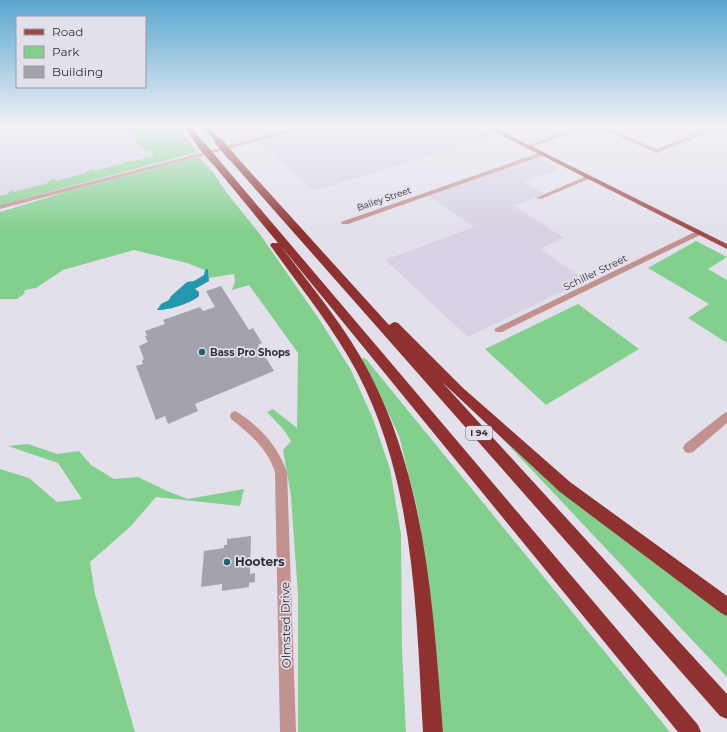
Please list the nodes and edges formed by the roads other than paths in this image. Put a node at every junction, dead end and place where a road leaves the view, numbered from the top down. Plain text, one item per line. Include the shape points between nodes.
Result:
1 (173, 162) edge
2 (236, 162) edge
3 (518, 162) edge
4 (559, 162) edge
5 (218, 164) joint
6 (589, 177) junction
7 (539, 198) dead end
8 (0, 207) edge
9 (345, 222) dead end
10 (700, 233) junction
11 (727, 246) edge
12 (328, 265) junction
13 (499, 330) dead end
14 (235, 416) dead end
15 (727, 418) edge
16 (689, 448) dead end
17 (727, 607) edge
18 (727, 709) edge
19 (288, 732) edge
20 (433, 732) edge
21 (691, 732) edge

1 - 8 street
2 - 12 highway, I 94, bridge
3 - 9 street, Bailey Street
4 - 6 main road
5 - 20 highway via 236,194 271,238 351,351 372,390 389,430 407,496 419,564
5 - 21 highway, I 94
6 - 7 street
6 - 10 main road
10 - 11 main road
10 - 13 street, Schiller Street
12 - 17 highway via 459,392 565,487
12 - 18 highway, I 94
14 - 19 street, Olmsted Drive via 270,446 281,472
15 - 16 street

